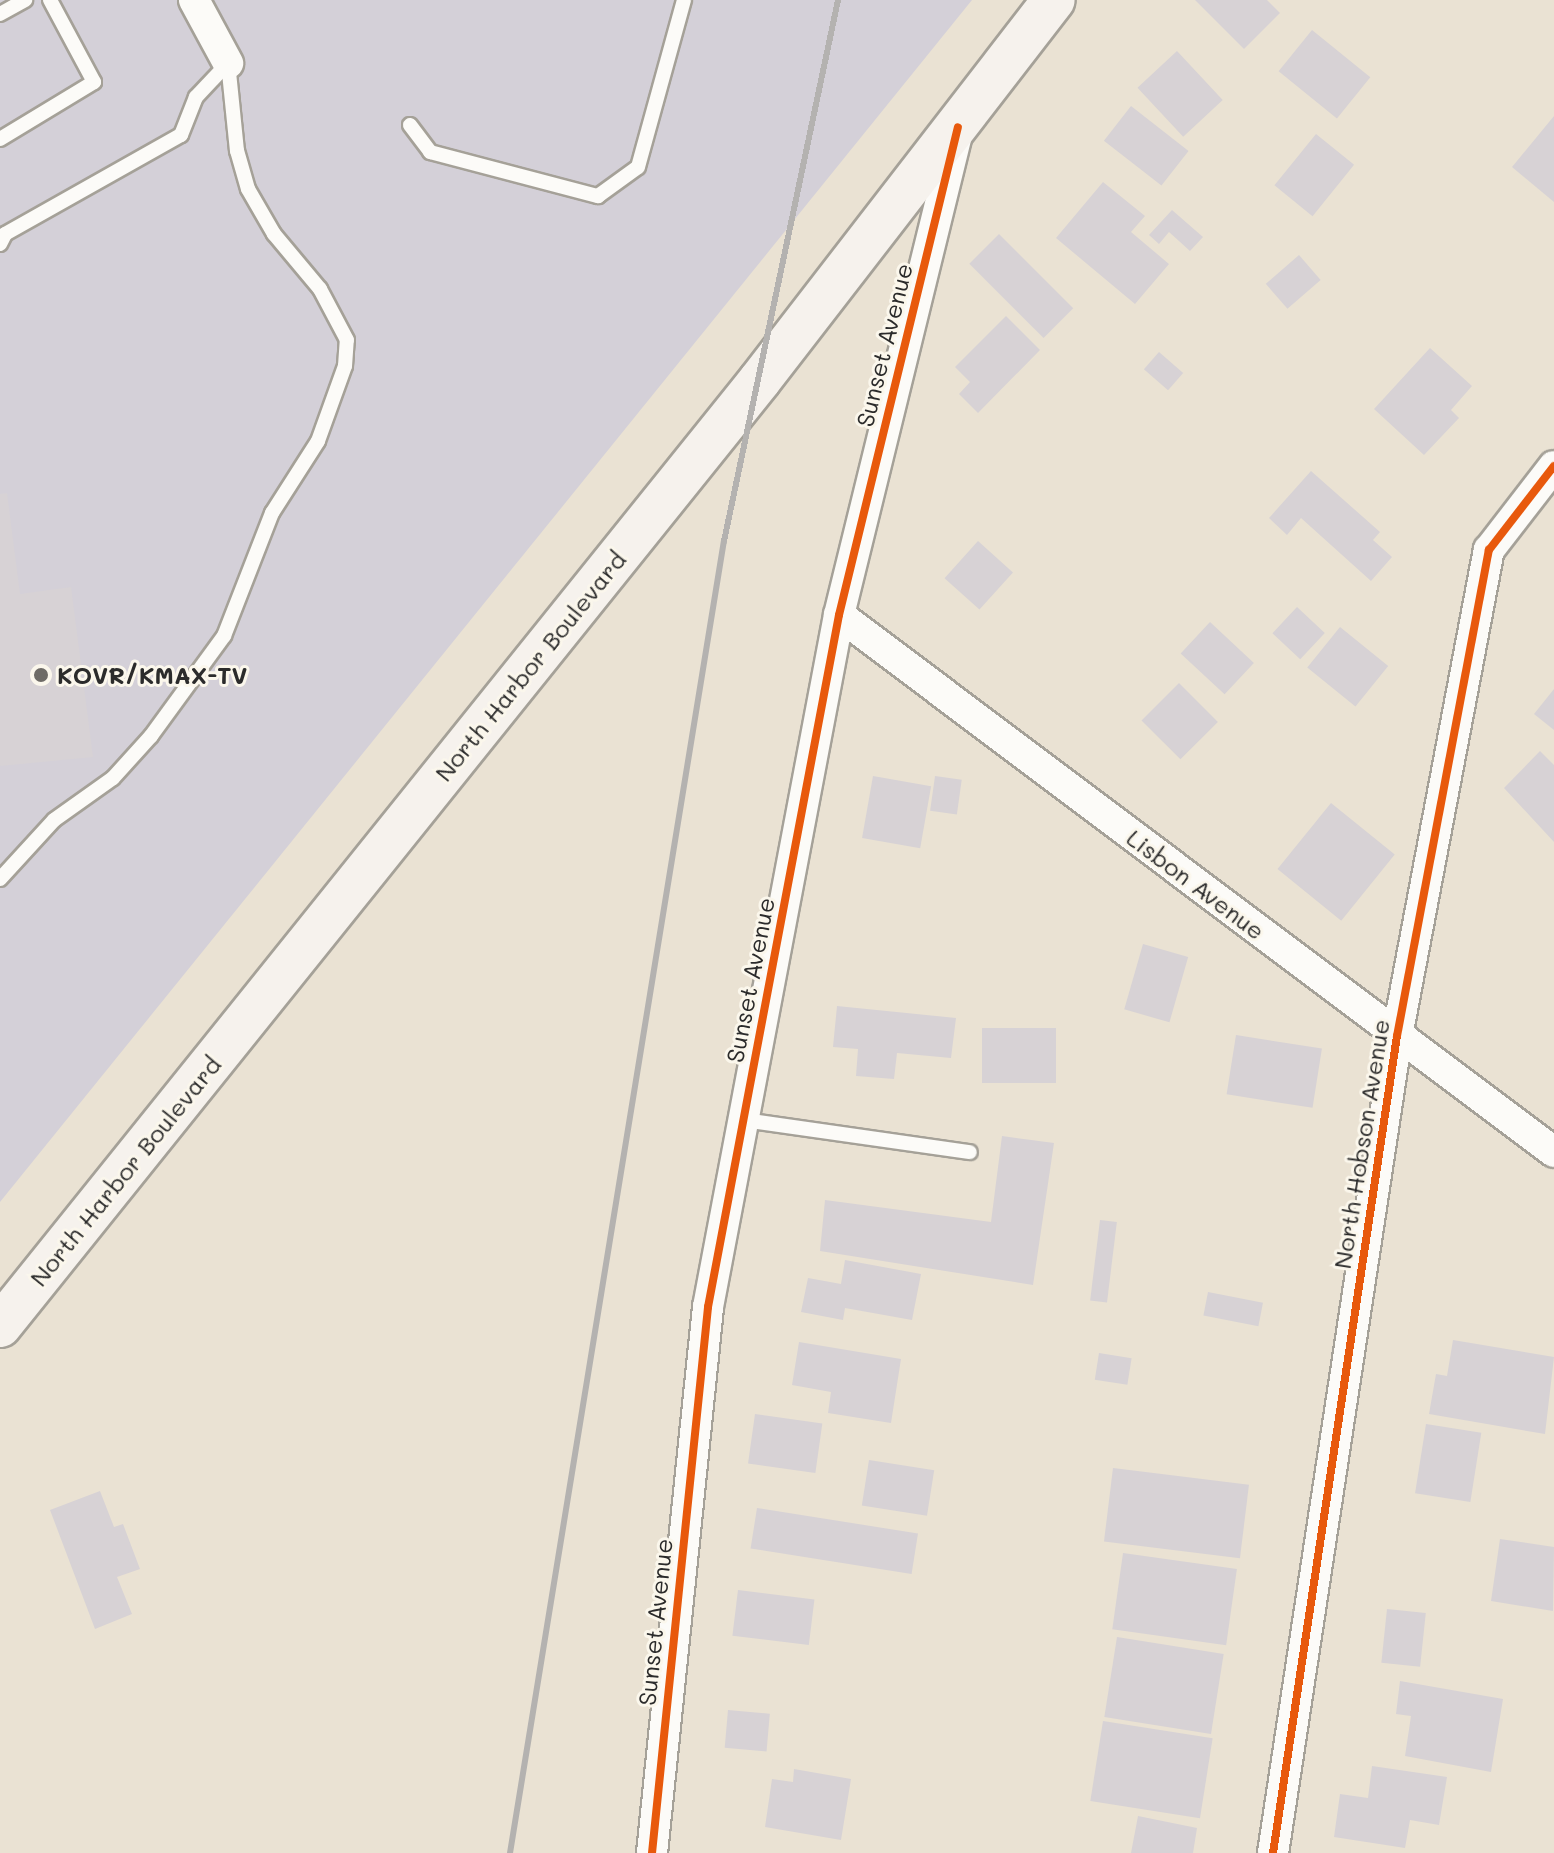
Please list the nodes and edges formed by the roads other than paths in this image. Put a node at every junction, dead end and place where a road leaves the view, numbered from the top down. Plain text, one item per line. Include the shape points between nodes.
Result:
1 (25, 0) edge
2 (50, 0) edge
3 (194, 0) edge
4 (684, 0) edge
5 (1054, 0) edge
6 (0, 14) edge
7 (228, 63) junction
8 (410, 125) dead end
9 (958, 127) junction
10 (0, 139) edge
11 (0, 244) edge
12 (1554, 466) edge
13 (839, 615) junction
14 (0, 879) edge
15 (1397, 1036) junction
16 (744, 1120) junction
17 (970, 1152) dead end
18 (1554, 1152) edge
19 (0, 1326) edge
20 (652, 1853) edge
21 (1273, 1853) edge

1 - 6 lane
2 - 10 lane via 94,82
3 - 7 street
4 - 8 lane via 638,167 598,196 430,152
5 - 9 main road, North Harbor Boulevard
7 - 11 lane via 196,97 181,135 5,234
7 - 14 lane via 237,151 248,189 274,234 320,289 347,340 345,366 318,441 272,513 224,636 123,767 54,820
9 - 13 street, Sunset Avenue
9 - 19 main road, North Harbor Boulevard
12 - 15 street, North Hobson Avenue via 1489,550
13 - 15 street, Lisbon Avenue
13 - 16 street, Sunset Avenue
15 - 18 street, Lisbon Avenue
15 - 21 street, North Hobson Avenue
16 - 17 lane
16 - 20 street, Sunset Avenue via 708,1307

